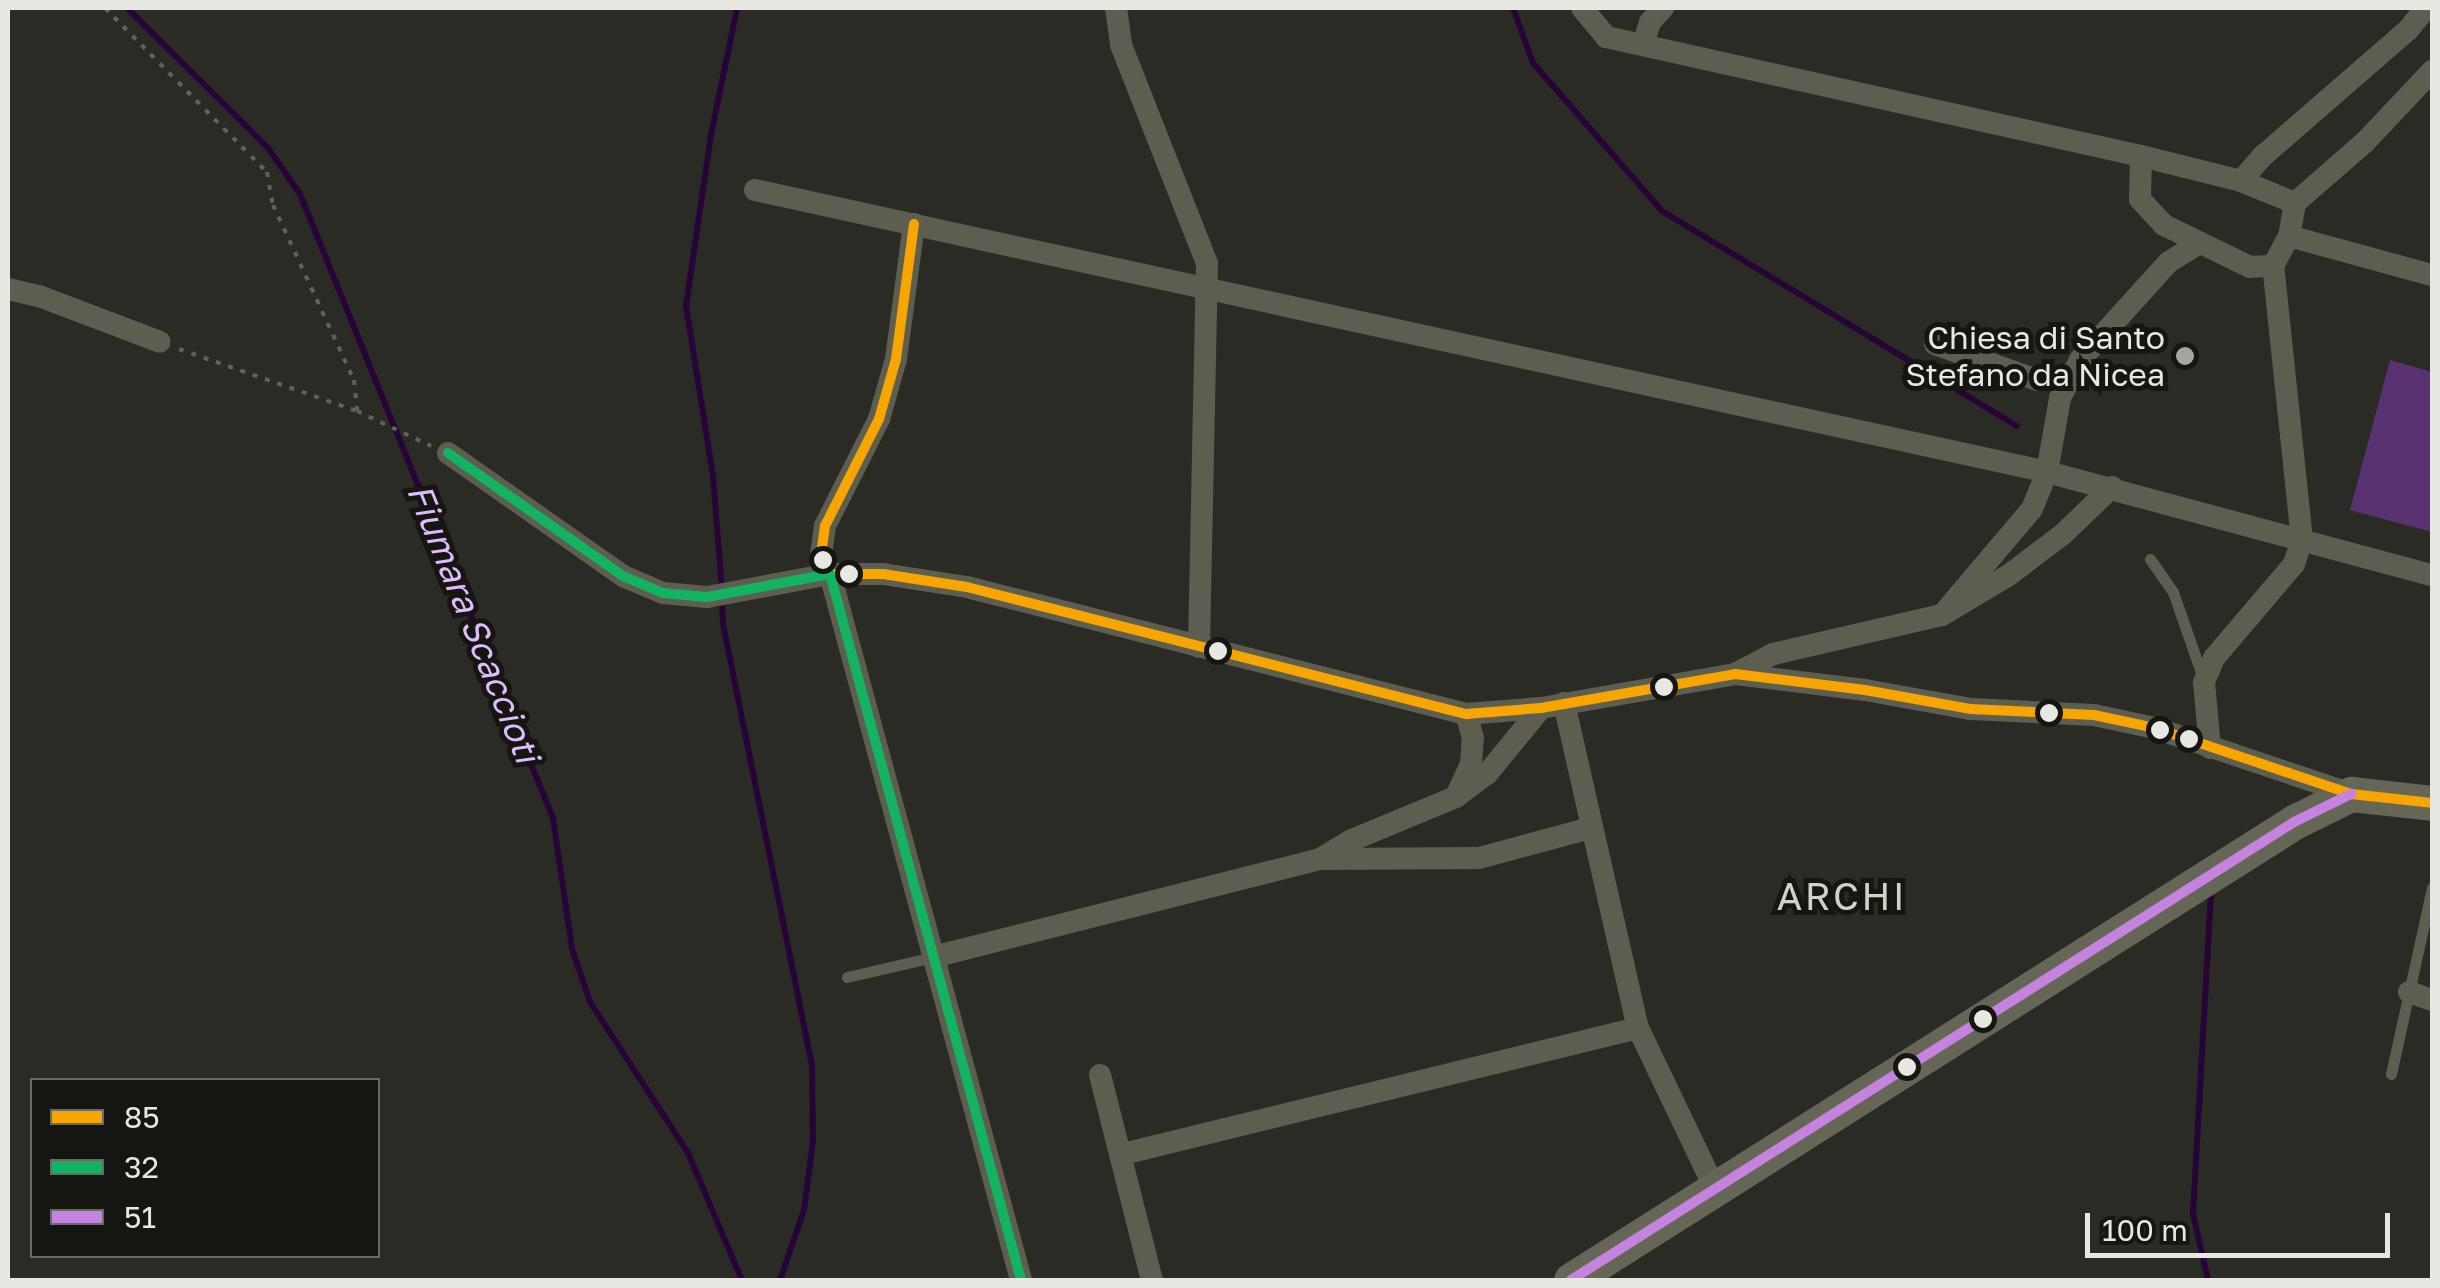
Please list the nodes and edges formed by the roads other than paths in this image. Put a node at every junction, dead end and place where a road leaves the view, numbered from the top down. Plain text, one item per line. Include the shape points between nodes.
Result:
1 (1116, 8) edge
2 (1582, 8) edge
3 (1663, 8) edge
4 (2426, 8) edge
5 (1643, 44) junction
6 (2432, 71) edge
7 (2141, 156) junction
8 (2241, 181) junction
9 (754, 190) dead end
10 (2295, 203) junction
11 (914, 224) junction
12 (2164, 224) junction
13 (2288, 236) junction
14 (2200, 242) junction
15 (2169, 262) junction
16 (2274, 266) junction
17 (2432, 275) edge
18 (1208, 286) junction
19 (8, 289) edge
20 (160, 342) road end
21 (1935, 344) dead end
22 (2069, 380) junction
23 (448, 453) road end
24 (2046, 472) junction
25 (2112, 487) junction
26 (2302, 540) junction
27 (2150, 559) dead end
28 (830, 574) junction
29 (2432, 575) edge
30 (1942, 615) junction
31 (1199, 647) junction
32 (1734, 674) junction
33 (2204, 682) junction
34 (1564, 703) junction
35 (1541, 708) junction
36 (1466, 714) junction
37 (2210, 748) junction
38 (2352, 794) junction
39 (1456, 797) junction
40 (2432, 804) edge
41 (1590, 828) junction
42 (1320, 859) junction
43 (2432, 887) edge
44 (933, 957) junction
45 (847, 977) dead end
46 (2409, 992) junction
47 (2432, 1000) edge
48 (1638, 1028) junction
49 (2391, 1074) dead end
50 (1100, 1075) dead end
51 (1123, 1154) junction
52 (1715, 1189) junction
53 (1022, 1280) edge
54 (1152, 1280) edge
55 (1572, 1280) edge

1 - 18 street via 1121,45 1207,263
2 - 5 street via 1606,36
3 - 5 street
4 - 8 street
5 - 7 street
6 - 10 street
7 - 8 street
7 - 12 street via 2140,199
8 - 10 street
9 - 11 street
10 - 13 street
11 - 18 street
11 - 28 street via 896,358 879,419 824,526 821,554
12 - 14 street
12 - 15 street
13 - 16 street
13 - 17 street
14 - 15 street
14 - 16 street via 2250,267
15 - 22 street
16 - 26 street
18 - 24 street
18 - 31 street
19 - 20 street
21 - 22 street via 2037,380
22 - 24 street
23 - 28 street via 624,576 662,593 707,597
24 - 25 street
24 - 30 street via 2032,509
25 - 26 street
25 - 30 street via 2010,575
26 - 29 street
26 - 33 street via 2294,564 2214,658
27 - 33 lane via 2174,592
28 - 31 street via 883,574 967,587
28 - 44 street
30 - 32 street via 1773,654
31 - 36 street
32 - 34 street
32 - 37 street via 1972,709 2094,715
33 - 37 street
34 - 35 street
34 - 41 street
35 - 36 street
35 - 39 street via 1487,774
36 - 39 street via 1471,764
37 - 38 street
38 - 40 main road
38 - 52 main road via 2294,822
39 - 42 street
41 - 42 street via 1479,858
41 - 48 street
42 - 44 street
43 - 46 lane
44 - 45 lane
44 - 53 street
46 - 47 street
46 - 49 lane
48 - 51 street
48 - 52 street
50 - 51 street
51 - 54 street
52 - 55 main road

